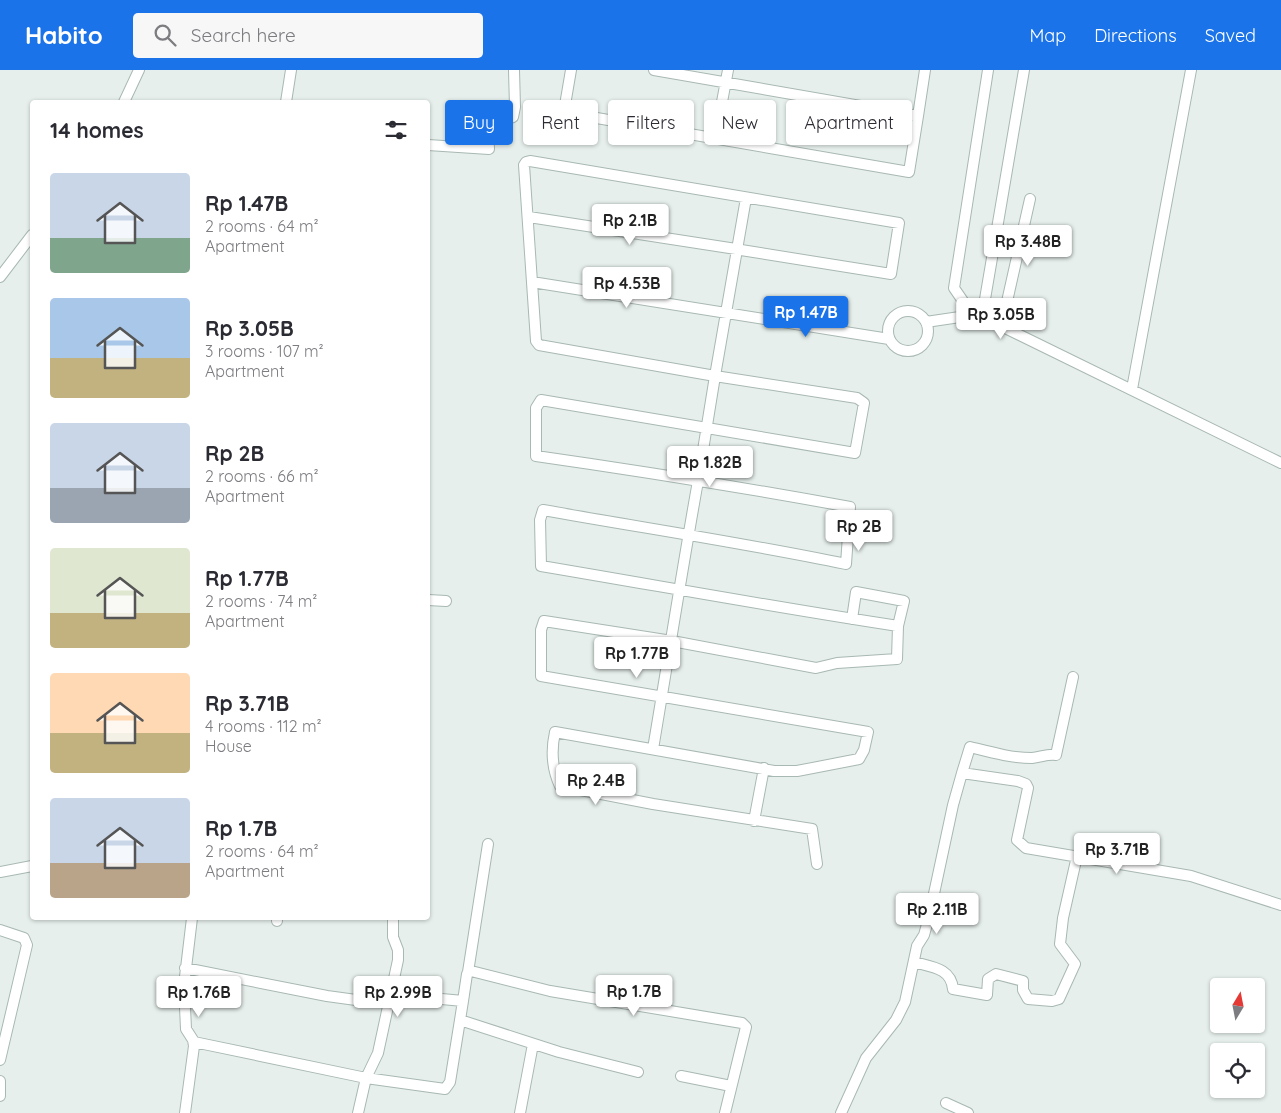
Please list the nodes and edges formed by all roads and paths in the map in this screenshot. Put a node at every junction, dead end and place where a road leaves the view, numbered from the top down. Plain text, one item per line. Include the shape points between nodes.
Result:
1 (139, 70) edge
2 (291, 70) edge
3 (514, 70) edge
4 (571, 70) edge
5 (654, 70) edge
6 (728, 70) edge
7 (925, 70) edge
8 (988, 70) edge
9 (1024, 70) edge
10 (1191, 70) edge
11 (726, 83) junction
12 (125, 100) edge
13 (286, 100) edge
14 (566, 100) edge
15 (723, 100) edge
16 (918, 116) junction
17 (598, 117) edge
18 (704, 137) edge
19 (430, 145) edge
20 (750, 145) edge
21 (746, 198) junction
22 (1030, 199) dead end
23 (529, 217) junction
24 (30, 238) edge
25 (736, 249) junction
26 (0, 277) edge
27 (532, 282) junction
28 (726, 312) junction
29 (980, 314) junction
30 (926, 322) junction
31 (997, 324) junction
32 (889, 339) junction
33 (715, 376) junction
34 (1132, 389) junction
35 (707, 427) junction
36 (1281, 463) edge
37 (698, 481) junction
38 (690, 534) junction
39 (680, 590) junction
40 (430, 600) edge
41 (446, 601) dead end
42 (852, 619) junction
43 (898, 626) junction
44 (672, 641) junction
45 (1073, 677) dead end
46 (662, 696) junction
47 (652, 749) junction
48 (764, 768) junction
49 (962, 773) junction
50 (754, 821) junction
51 (488, 844) dead end
52 (1077, 856) junction
53 (817, 864) dead end
54 (30, 866) edge
55 (0, 872) edge
56 (1281, 905) edge
57 (192, 920) edge
58 (393, 920) edge
59 (0, 930) edge
60 (914, 962) junction
61 (184, 968) junction
62 (468, 972) junction
63 (390, 996) junction
64 (463, 1001) junction
65 (460, 1020) junction
66 (194, 1042) junction
67 (533, 1044) junction
68 (0, 1060) edge
69 (638, 1072) dead end
70 (682, 1076) dead end
71 (366, 1078) junction
72 (0, 1081) edge
73 (731, 1086) junction
74 (0, 1096) edge
75 (946, 1103) dead end
76 (185, 1113) edge
77 (358, 1113) edge
78 (520, 1113) edge
79 (724, 1113) edge
80 (841, 1113) edge
81 (968, 1113) edge

1 - 12 street
2 - 13 street
3 - 19 street via 513,117 488,126 489,149
4 - 14 street
5 - 11 street
6 - 11 street
7 - 16 street
8 - 29 street via 954,288 960,300
9 - 29 street via 986,298
10 - 34 street
11 - 15 street
11 - 16 street
16 - 20 street via 909,172
17 - 18 street
21 - 23 street via 530,161 524,165
21 - 25 street
21 - 25 street via 899,223 891,274
22 - 31 street via 1006,306
23 - 25 street
23 - 27 street
24 - 26 street
25 - 28 street
27 - 28 street
27 - 33 street via 536,341 539,345
28 - 32 street
28 - 33 street
29 - 30 street
29 - 31 street
30 - 32 street via 917,313 899,313 890,322
30 - 32 street via 926,340 917,349 905,351 894,346
31 - 34 street
33 - 35 street
33 - 35 street via 857,398 864,403 856,453
34 - 36 street
35 - 37 street
35 - 37 street via 541,400 536,408 536,456
37 - 38 street
37 - 38 street via 850,507 846,564
38 - 39 street
38 - 39 street via 543,510 540,520 541,566
39 - 42 street
39 - 44 street
40 - 41 street
42 - 43 street
42 - 43 street via 856,592 904,601
43 - 44 street via 897,659 837,663 816,668
44 - 46 street
44 - 46 street via 544,621 542,630 541,676
45 - 49 street via 1056,755 1033,758 970,747
46 - 47 street
46 - 48 street via 868,732 864,750 858,758 797,771
47 - 48 street
47 - 50 street via 555,732 552,746 556,778 560,786
48 - 50 street
49 - 52 street via 1023,782 1028,788 1018,834 1020,845
49 - 60 street via 929,917
50 - 53 street via 812,829
51 - 62 street
52 - 56 street via 1191,876
52 - 60 street via 1060,944 1075,964 1059,999 1028,1000 1023,981 996,974 988,979 987,995 953,989 952,979 942,969
54 - 55 street
57 - 61 street
58 - 63 street via 398,955
59 - 68 street via 24,938 27,945
60 - 80 street via 902,1010 866,1058
61 - 63 street via 327,996 365,1000
61 - 66 street via 186,1026
62 - 64 street
62 - 73 street via 550,990 742,1023 746,1028
63 - 64 street
63 - 71 street via 378,1053
64 - 65 street
65 - 67 street
65 - 71 street via 447,1088
66 - 71 street
66 - 76 street
67 - 69 street
67 - 78 street
70 - 73 street
71 - 77 street
72 - 74 street
73 - 79 street
75 - 81 street

